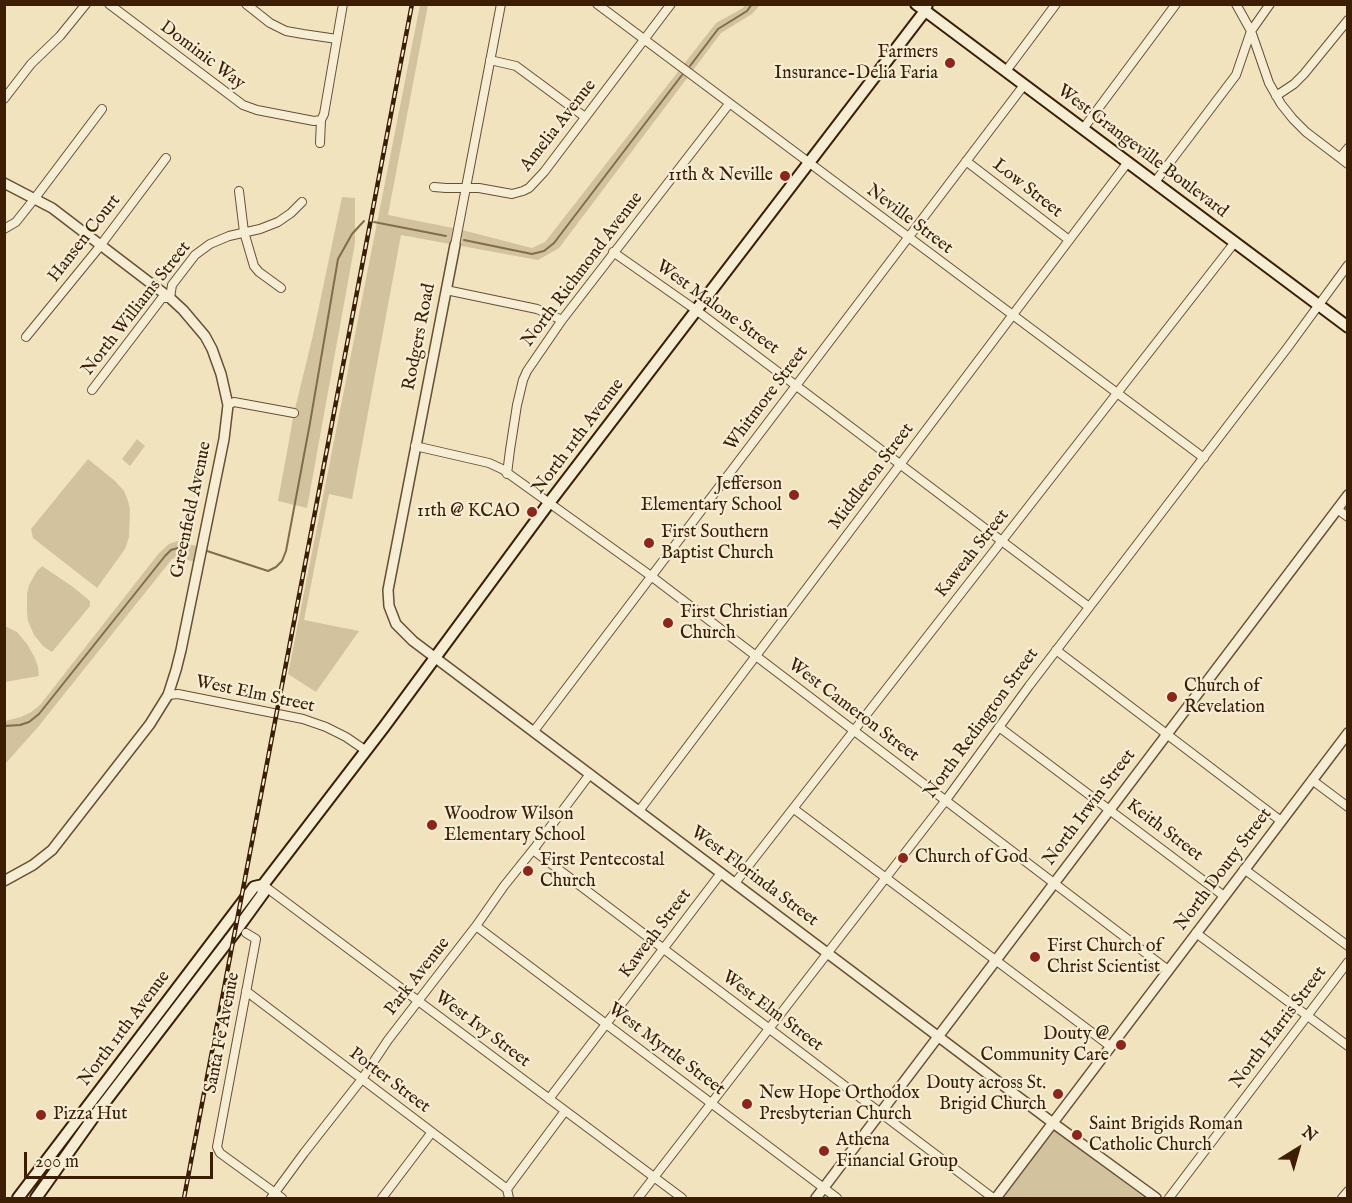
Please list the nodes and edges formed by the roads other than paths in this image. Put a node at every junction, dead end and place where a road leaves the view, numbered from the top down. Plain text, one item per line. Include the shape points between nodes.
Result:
1 (86, 4) edge
2 (109, 4) edge
3 (246, 4) edge
4 (343, 4) edge
5 (501, 4) edge
6 (597, 4) edge
7 (671, 4) edge
8 (936, 4) edge
9 (1056, 4) edge
10 (1176, 4) edge
11 (1236, 4) edge
12 (1270, 4) edge
13 (923, 7) edge
14 (1347, 20) edge
15 (1251, 31) junction
16 (337, 39) junction
17 (644, 40) junction
18 (490, 60) junction
19 (1006, 71) junction
20 (1024, 85) junction
21 (1276, 96) junction
22 (4, 99) edge
23 (729, 104) junction
24 (102, 109) dead end
25 (585, 117) junction
26 (321, 120) junction
27 (1083, 129) junction
28 (320, 143) dead end
29 (1347, 148) edge
30 (166, 158) dead end
31 (1340, 158) junction
32 (966, 161) junction
33 (1128, 162) junction
34 (809, 164) junction
35 (1347, 164) edge
36 (1155, 182) junction
37 (4, 183) edge
38 (434, 187) dead end
39 (465, 188) junction
40 (239, 191) dead end
41 (35, 198) junction
42 (302, 202) dead end
43 (4, 229) edge
44 (244, 232) junction
45 (908, 237) junction
46 (1069, 240) junction
47 (1235, 242) junction
48 (101, 245) junction
49 (455, 245) joint
50 (613, 252) junction
51 (1347, 265) edge
52 (281, 288) dead end
53 (446, 290) junction
54 (170, 298) junction
55 (1318, 305) junction
56 (696, 310) junction
57 (1012, 315) junction
58 (562, 320) junction
59 (1347, 327) edge
60 (26, 337) dead end
61 (796, 385) junction
62 (92, 390) dead end
63 (1117, 393) junction
64 (228, 405) junction
65 (294, 413) dead end
66 (416, 446) junction
67 (1204, 458) junction
68 (900, 464) junction
69 (507, 474) junction
70 (1347, 495) edge
71 (549, 503) junction
72 (1337, 509) junction
73 (1347, 517) edge
74 (1002, 541) junction
75 (651, 576) junction
76 (1089, 607) junction
77 (1056, 651) junction
78 (756, 656) junction
79 (435, 657) junction
80 (168, 695) junction
81 (999, 727) junction
82 (534, 731) junction
83 (854, 731) junction
84 (1347, 733) edge
85 (1167, 734) junction
86 (365, 750) junction
87 (590, 774) junction
88 (1312, 780) junction
89 (946, 800) junction
90 (1347, 807) edge
91 (794, 808) junction
92 (1110, 810) junction
93 (639, 811) junction
94 (1281, 821) junction
95 (533, 850) junction
96 (1244, 869) junction
97 (721, 873) junction
98 (886, 878) junction
99 (4, 881) edge
100 (1054, 883) junction
101 (735, 884) junction
102 (264, 885) junction
103 (1224, 896) junction
104 (476, 926) junction
105 (246, 933) dead end
106 (1197, 933) junction
107 (1347, 946) edge
108 (663, 949) junction
109 (828, 953) junction
110 (996, 960) junction
111 (1347, 962) edge
112 (1168, 970) junction
113 (246, 991) junction
114 (419, 1001) junction
115 (1308, 1016) junction
116 (606, 1024) junction
117 (769, 1029) junction
118 (938, 1036) junction
119 (1110, 1046) junction
120 (1347, 1046) edge
121 (363, 1079) junction
122 (549, 1099) junction
123 (711, 1104) junction
124 (91, 1111) junction
125 (565, 1111) junction
126 (880, 1113) junction
127 (1053, 1123) junction
128 (432, 1132) junction
129 (654, 1178) junction
130 (823, 1188) junction
131 (507, 1189) junction
132 (1347, 1191) edge
133 (276, 1197) edge
134 (18, 1198) edge
135 (36, 1198) edge
136 (382, 1198) edge
137 (509, 1198) edge
138 (638, 1198) edge
139 (682, 1198) edge
140 (816, 1198) edge
141 (837, 1198) edge
142 (995, 1198) edge
143 (1156, 1198) edge
144 (1169, 1198) edge
145 (1342, 1198) edge

1 - 22 street
2 - 26 street, Dominic Way via 243,105
3 - 16 street via 286,31
4 - 16 street
5 - 18 street, Rodgers Road
6 - 17 street, Neville Street
7 - 17 street, Amelia Avenue
8 - 13 main road, North 11th Avenue
9 - 19 street
10 - 27 street
11 - 15 street
12 - 15 street
13 - 19 main road, West Grangeville Boulevard
13 - 34 main road, North 11th Avenue
14 - 21 street via 1304,74
15 - 21 street
15 - 36 street via 1236,75
16 - 26 street
17 - 23 street, Neville Street
17 - 25 street, Amelia Avenue
18 - 25 street via 516,66
18 - 39 street, Rodgers Road
19 - 20 main road, West Grangeville Boulevard
20 - 27 main road, West Grangeville Boulevard
20 - 32 street, Whitmore Street
21 - 31 street via 1306,132
23 - 34 street, Neville Street
23 - 50 street, North Richmond Avenue
24 - 41 street
25 - 39 street, Amelia Avenue via 544,172 523,191 512,194
26 - 28 street
27 - 33 main road, West Grangeville Boulevard
29 - 31 street
30 - 48 street, Hansen Court
31 - 35 street
32 - 45 street, Whitmore Street
32 - 46 street, Low Street
33 - 36 main road, West Grangeville Boulevard
33 - 46 street, Middleton Street
34 - 45 street, Neville Street
34 - 56 main road, North 11th Avenue
36 - 47 main road, West Grangeville Boulevard
37 - 41 street, Greenfield Avenue
38 - 39 street, Amelia Avenue
39 - 49 street, Rodgers Road
40 - 44 street
41 - 43 street via 16,222
41 - 48 street, Greenfield Avenue
42 - 44 street, North Williams Street via 278,222
44 - 52 street via 257,270
44 - 54 street, North Williams Street via 210,244 195,255 172,285
45 - 57 street, Neville Street
45 - 61 street, Whitmore Street
46 - 57 street, Middleton Street
47 - 55 main road, West Grangeville Boulevard
47 - 63 street, Kaweah Street
48 - 54 street, Greenfield Avenue
48 - 60 street, Hansen Court
49 - 53 street, Rodgers Road
50 - 56 street, West Malone Street
50 - 58 street, North Richmond Avenue
51 - 55 street, North Redington Street
53 - 58 street via 537,309
53 - 66 street, Rodgers Road
54 - 62 street, North Williams Street via 162,298
54 - 64 street, Greenfield Avenue via 205,336 217,361
55 - 59 main road, West Grangeville Boulevard
55 - 67 street, North Redington Street
56 - 61 street, West Malone Street
56 - 71 main road, North 11th Avenue
57 - 63 street, Neville Street
57 - 68 street, Middleton Street
58 - 69 street, North Richmond Avenue via 523,380
61 - 68 street, West Malone Street
61 - 75 street, Whitmore Street
63 - 67 street, Neville Street
63 - 74 street, Kaweah Street
64 - 65 street via 234,402
64 - 80 street, Greenfield Avenue via 183,639
66 - 69 street, West Cameron Street via 494,464
66 - 79 street, Rodgers Road via 388,597 396,624
67 - 76 street, North Redington Street
68 - 74 street, West Malone Street
68 - 78 street, Middleton Street
69 - 71 street, West Cameron Street
70 - 72 street, North Irwin Street
71 - 75 street, West Cameron Street
71 - 79 main road, North 11th Avenue
72 - 73 street
72 - 85 street, North Irwin Street
74 - 76 street, West Malone Street
74 - 83 street, Kaweah Street
75 - 78 street, West Cameron Street
75 - 82 street, Whitmore Street
76 - 77 street, North Redington Street
77 - 81 street, North Redington Street
77 - 85 street
78 - 83 street, West Cameron Street
78 - 93 street, Middleton Street
79 - 82 street, West Florinda Street
79 - 86 main road, North 11th Avenue
80 - 86 street, West Elm Street via 303,719 326,727
80 - 99 street, Greenfield Avenue via 52,850
81 - 89 street, North Redington Street
81 - 92 street, Keith Street
82 - 87 street, West Florinda Street
83 - 89 street, West Cameron Street
83 - 91 street, Kaweah Street
84 - 88 street, North Douty Street
85 - 92 street, North Irwin Street
85 - 94 street
86 - 102 main road, North 11th Avenue
87 - 93 street, West Florinda Street
87 - 95 street, Park Avenue
88 - 90 street
88 - 94 street, North Douty Street
89 - 98 street, North Redington Street
89 - 100 street, West Cameron Street
91 - 98 street
91 - 101 street, Kaweah Street
92 - 100 street, North Irwin Street
92 - 103 street, Keith Street
93 - 97 street, West Florinda Street
94 - 96 street, North Douty Street
95 - 104 street, Park Avenue
95 - 108 street, West Elm Street
96 - 103 street, North Douty Street
96 - 107 street
97 - 101 street, West Florinda Street
97 - 108 street, Kaweah Street
98 - 109 street, North Redington Street
98 - 110 street
100 - 110 street, North Irwin Street
100 - 112 street, West Cameron Street
101 - 109 street, West Florinda Street
102 - 114 street, West Ivy Street
102 - 124 main road, North 11th Avenue via 264,891 235,932
102 - 124 main road, North 11th Avenue via 254,887 112,1074 116,1079
103 - 106 street, North Douty Street
104 - 114 street, Park Avenue
104 - 116 street, West Myrtle Street
105 - 113 street, Santa Fe Avenue via 256,939
106 - 112 street, North Douty Street
106 - 115 street
108 - 116 street, Kaweah Street
108 - 117 street, West Elm Street
109 - 117 street, North Redington Street
109 - 118 street, West Florinda Street
110 - 118 street, North Irwin Street
110 - 119 street
111 - 115 street, North Harris Street
112 - 119 street, North Douty Street
113 - 121 street, Porter Street
113 - 133 street, Santa Fe Avenue via 217,1148
114 - 121 street, Park Avenue
114 - 122 street, West Ivy Street
115 - 120 street
115 - 144 street, North Harris Street
116 - 122 street, Kaweah Street
116 - 123 street, West Myrtle Street
117 - 123 street, North Redington Street
117 - 126 street, West Elm Street
118 - 126 street, North Irwin Street
118 - 127 street, West Florinda Street
119 - 127 street, North Douty Street
121 - 128 street, Porter Street
121 - 133 street, Park Avenue
122 - 125 street, West Ivy Street
123 - 129 street, North Redington Street
123 - 130 street, West Myrtle Street
124 - 134 main road, North 11th Avenue
124 - 135 main road, North 11th Avenue
125 - 129 street, West Ivy Street
125 - 131 street
126 - 130 street, North Irwin Street
126 - 142 street, West Elm Street
127 - 142 street, North Douty Street
127 - 143 street, West Florinda Street
128 - 131 street, Porter Street
128 - 136 street
129 - 138 street, North Redington Street
129 - 139 street, West Ivy Street
130 - 140 street, North Irwin Street
130 - 141 street, West Myrtle Street
131 - 137 street
132 - 145 street

